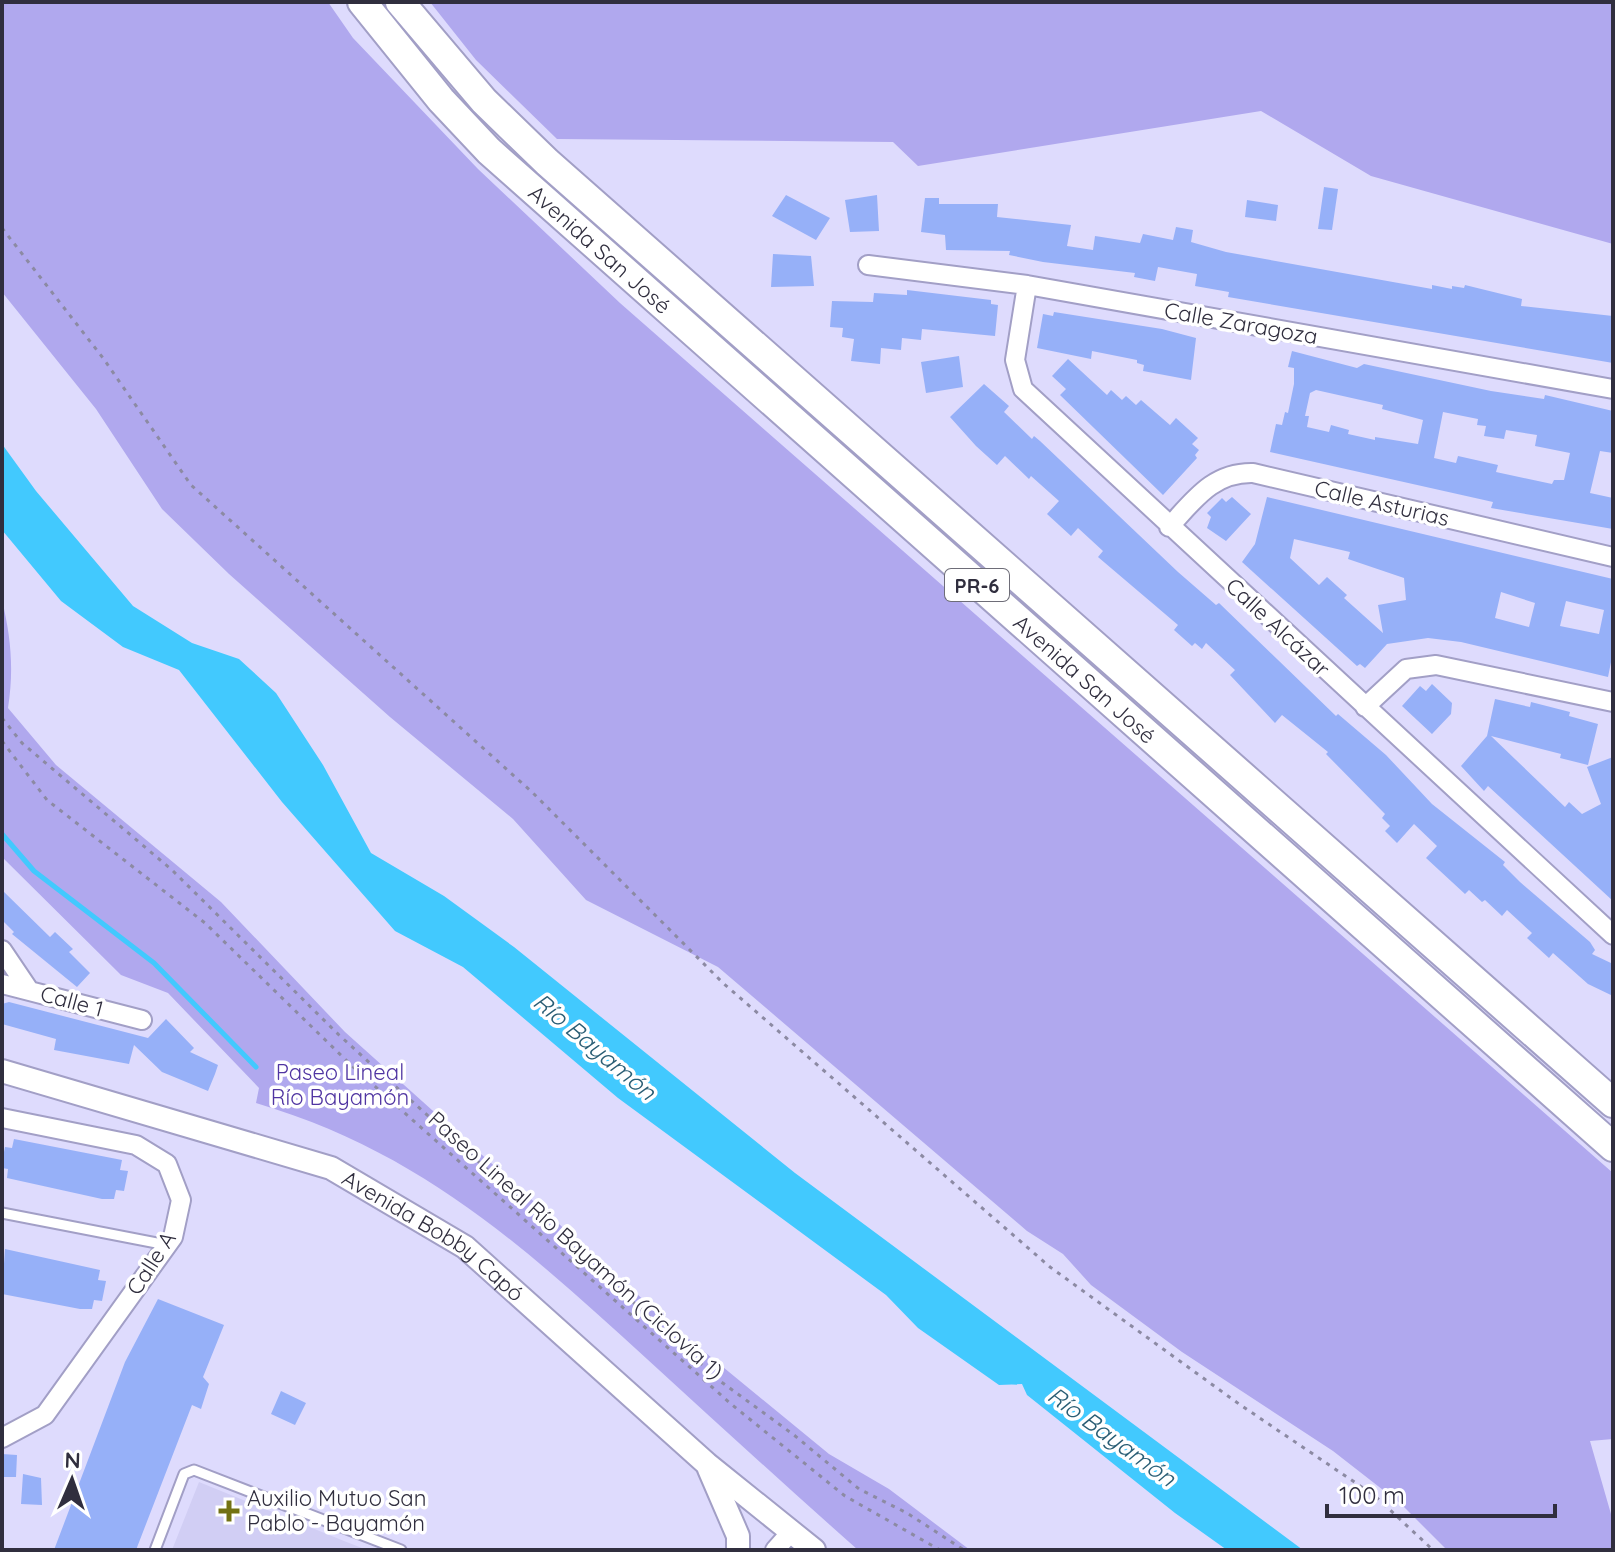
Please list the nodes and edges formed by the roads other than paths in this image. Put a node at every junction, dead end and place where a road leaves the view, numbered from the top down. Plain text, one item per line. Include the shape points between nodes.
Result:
1 (362, 2) edge
2 (400, 2) edge
3 (868, 265) dead end
4 (1027, 285) junction
5 (1613, 389) edge
6 (1169, 527) junction
7 (1613, 557) edge
8 (1613, 702) edge
9 (1365, 707) junction
10 (1613, 935) edge
11 (2, 950) edge
12 (2, 984) edge
13 (29, 990) junction
14 (142, 1020) dead end
15 (2, 1071) edge
16 (1613, 1103) edge
17 (2, 1118) edge
18 (1613, 1147) edge
19 (2, 1213) edge
20 (167, 1245) junction
21 (2, 1438) edge
22 (707, 1464) junction
23 (791, 1532) junction
24 (155, 1550) edge
25 (401, 1550) edge
26 (738, 1550) edge
27 (775, 1550) edge
28 (805, 1550) edge
29 (814, 1550) edge

1 - 18 main road, Avenida San José / PR-6 via 489,151
2 - 16 main road, Avenida San José / PR-6 via 446,60 547,162
3 - 4 street, Calle Zaragoza
4 - 5 street, Calle Zaragoza
4 - 6 street, Calle Alcázar via 1015,360 1023,389
6 - 7 street, Calle Asturias via 1220,478 1253,473
6 - 9 street, Calle Alcázar
8 - 9 street via 1436,665 1406,669
9 - 10 street, Calle Alcázar
11 - 13 street
12 - 13 street, Calle 1
13 - 14 street, Calle 1
15 - 22 street, Avenida Bobby Capó via 331,1168 465,1247
17 - 20 street, Calle A via 136,1145 167,1164 181,1200
19 - 20 lane
20 - 21 street, Calle A via 45,1415
22 - 23 street, Avenida Bobby Capó
22 - 26 street via 738,1536
23 - 27 street
23 - 28 street, Avenida Bobby Capó
23 - 29 street, Avenida Bobby Capó
24 - 25 lane via 184,1474 194,1470

